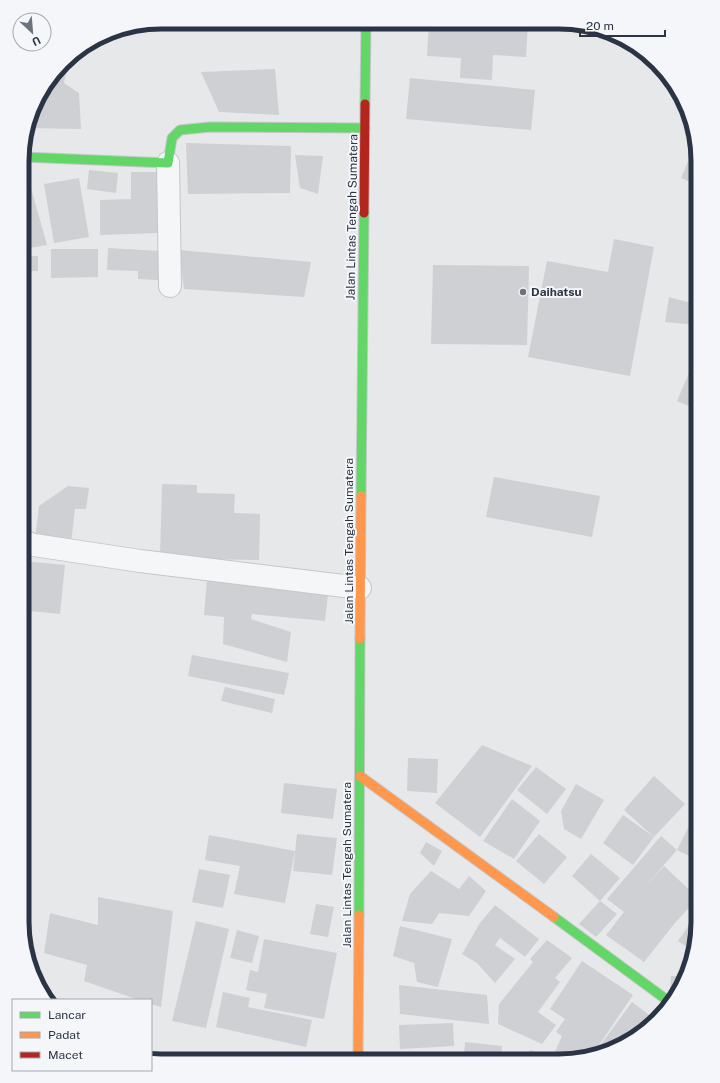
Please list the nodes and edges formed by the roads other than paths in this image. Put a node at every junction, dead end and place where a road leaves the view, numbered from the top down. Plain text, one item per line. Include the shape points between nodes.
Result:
1 (366, 29) edge
2 (365, 128) junction
3 (29, 157) edge
4 (168, 163) junction
5 (170, 286) dead end
6 (29, 544) edge
7 (360, 588) junction
8 (360, 776) junction
9 (666, 999) edge
10 (358, 1054) edge

1 - 2 main road, Jalan Lintas Tengah Sumatera
2 - 4 main road via 210,127 180,130 172,138
2 - 7 main road, Jalan Lintas Tengah Sumatera
3 - 4 main road
4 - 5 street
6 - 7 street via 140,561
7 - 8 main road, Jalan Lintas Tengah Sumatera
8 - 9 main road
8 - 10 main road, Jalan Lintas Tengah Sumatera

